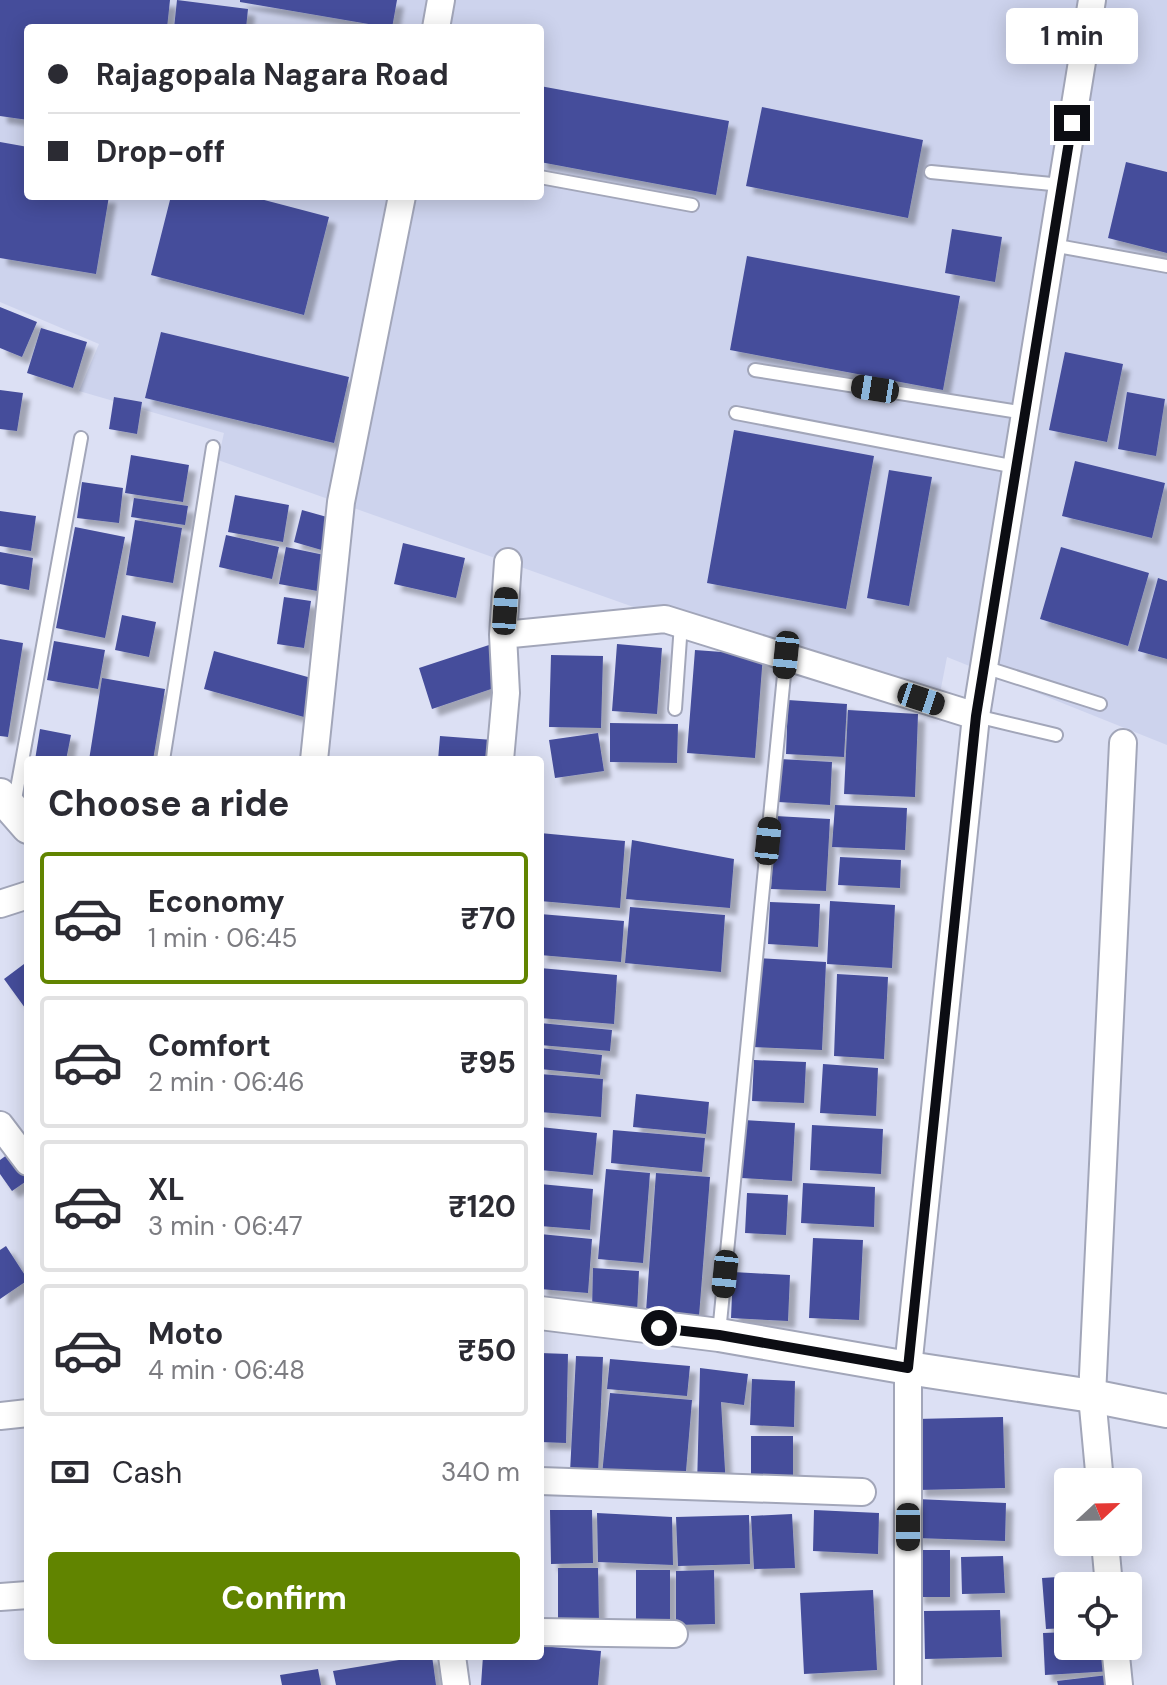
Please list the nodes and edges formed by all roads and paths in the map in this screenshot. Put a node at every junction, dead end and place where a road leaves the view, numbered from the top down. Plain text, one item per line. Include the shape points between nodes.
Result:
1 (441, 0) edge
2 (1092, 0) edge
3 (437, 24) edge
4 (931, 172) dead end
5 (544, 178) edge
6 (1062, 185) junction
7 (401, 200) edge
8 (692, 205) dead end
9 (1052, 245) junction
10 (1167, 266) edge
11 (755, 370) dead end
12 (736, 413) dead end
13 (1025, 413) junction
14 (81, 438) dead end
15 (213, 447) dead end
16 (1016, 467) junction
17 (508, 562) dead end
18 (681, 624) junction
19 (503, 635) junction
20 (786, 655) junction
21 (984, 667) junction
22 (1100, 704) dead end
23 (675, 709) dead end
24 (976, 716) junction
25 (1056, 735) dead end
26 (1123, 743) dead end
27 (164, 756) edge
28 (314, 756) edge
29 (500, 756) edge
30 (14, 811) edge
31 (24, 896) edge
32 (0, 904) edge
33 (0, 1125) edge
34 (24, 1157) edge
35 (544, 1313) edge
36 (719, 1335) junction
37 (908, 1368) junction
38 (1092, 1396) junction
39 (1167, 1411) edge
40 (24, 1413) edge
41 (0, 1416) edge
42 (1099, 1468) edge
43 (544, 1481) edge
44 (862, 1492) dead end
45 (24, 1595) edge
46 (0, 1597) edge
47 (544, 1632) edge
48 (674, 1634) dead end
49 (453, 1660) edge
50 (1116, 1660) edge
51 (456, 1685) edge
52 (908, 1685) edge
53 (1119, 1685) edge

1 - 3 street
2 - 6 street
4 - 6 lane
5 - 8 lane
6 - 9 street
7 - 28 street via 341,502
9 - 10 lane
9 - 13 street
11 - 13 lane
12 - 16 lane
13 - 16 street
14 - 30 lane
15 - 27 lane
16 - 21 street
17 - 19 street
18 - 19 street via 665,619
18 - 20 street
18 - 23 lane
19 - 29 street via 506,693
20 - 24 street
20 - 36 lane
21 - 22 lane
21 - 24 street
24 - 25 lane
24 - 37 street
26 - 38 street
31 - 32 street
33 - 34 street
35 - 36 street
36 - 37 street
37 - 38 street
37 - 52 street
38 - 39 street
38 - 42 street
40 - 41 street
43 - 44 street
45 - 46 street
47 - 48 street
49 - 51 street
50 - 53 street

